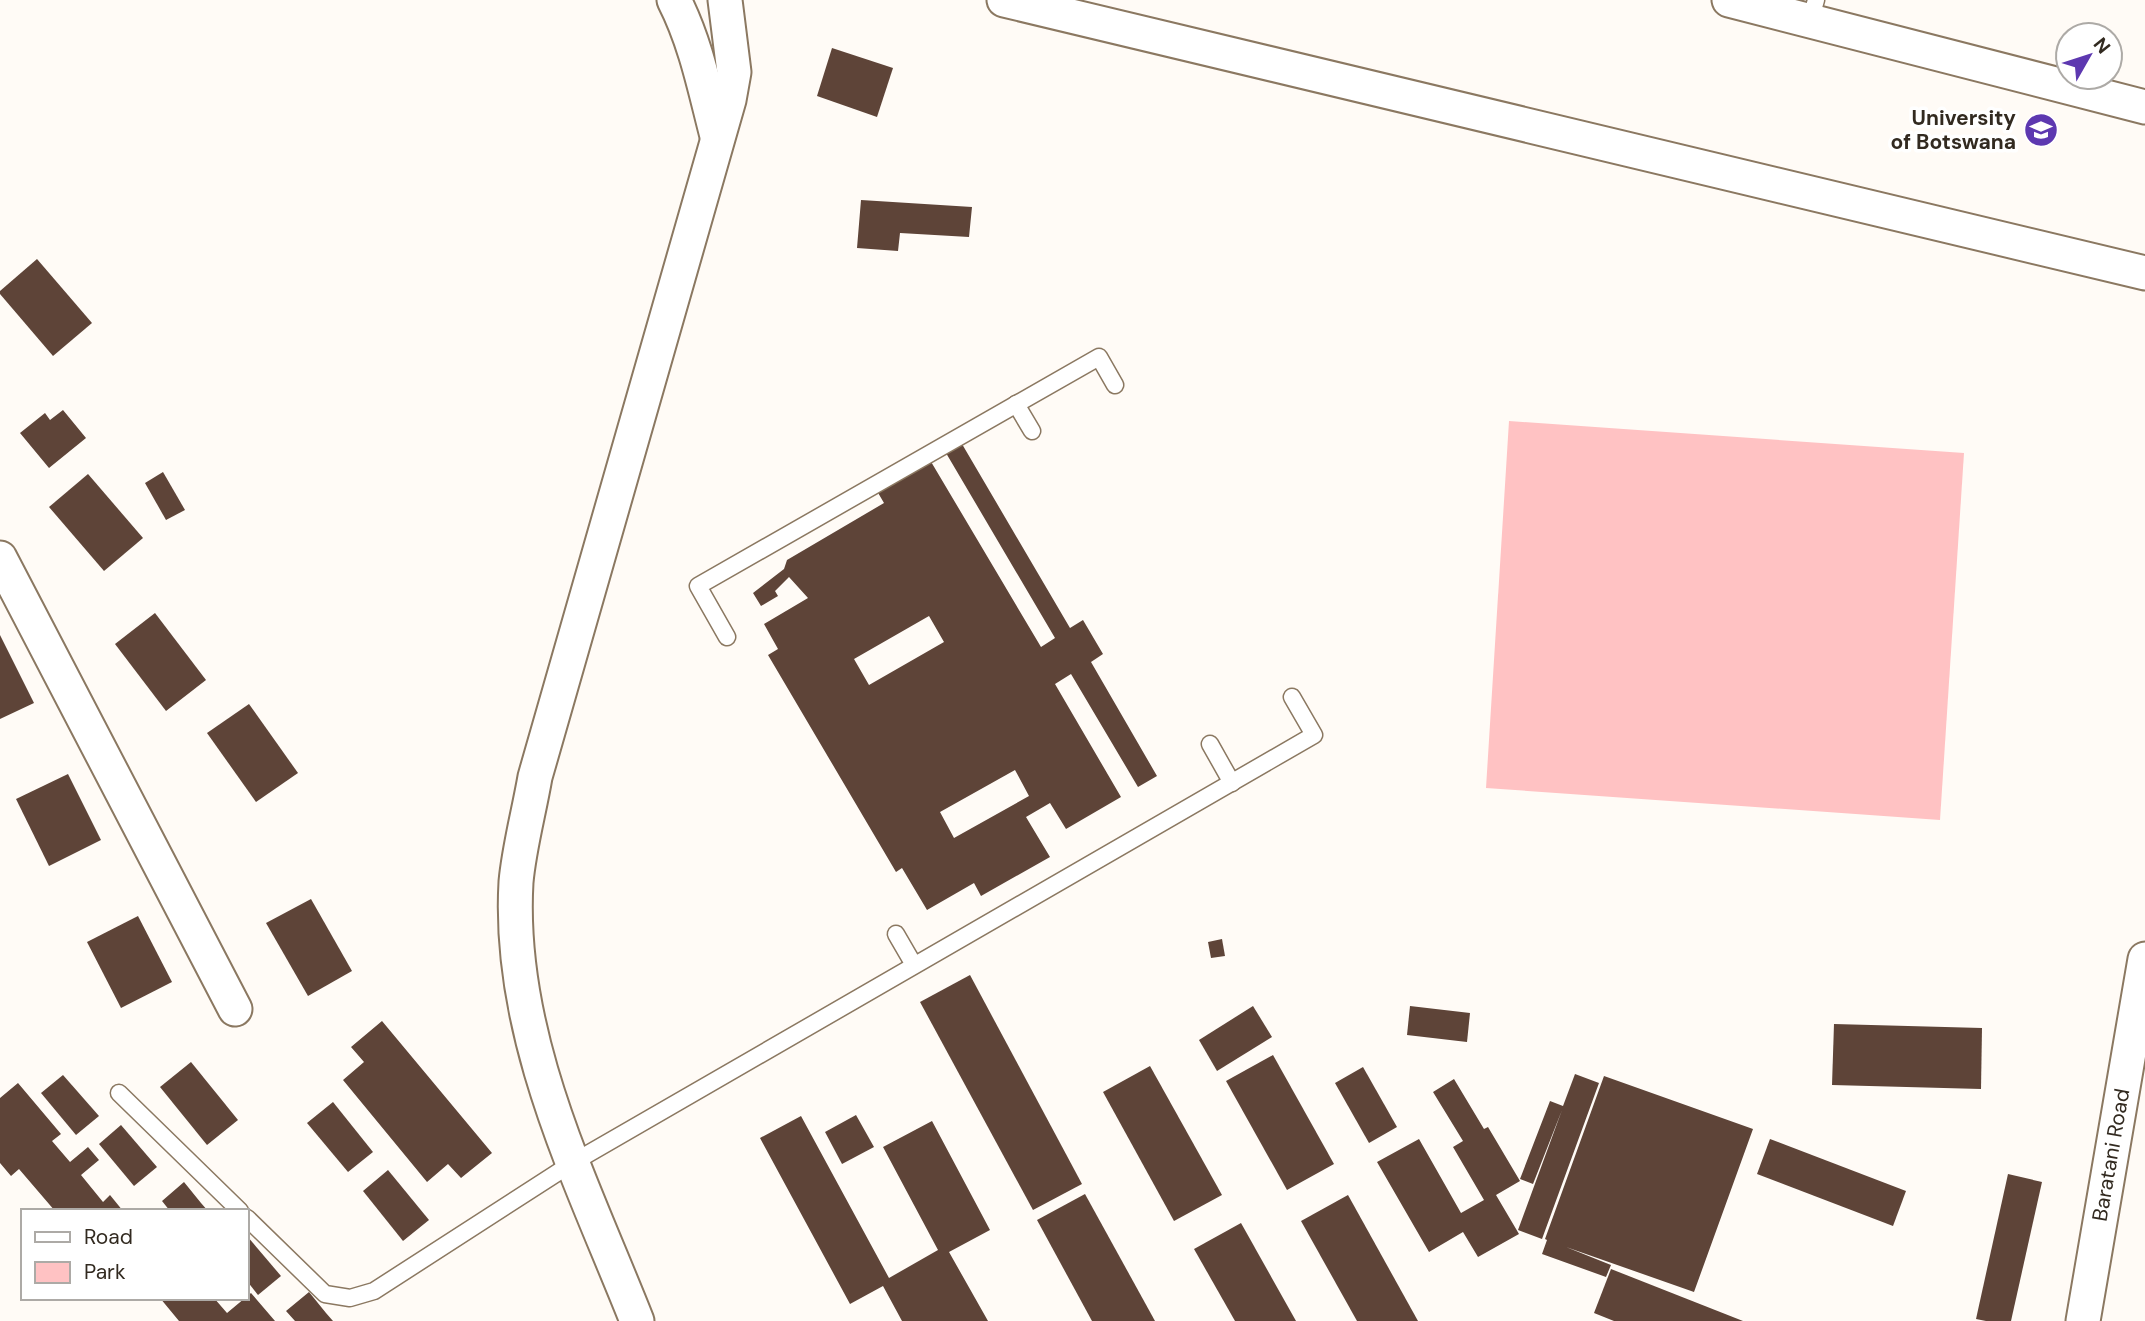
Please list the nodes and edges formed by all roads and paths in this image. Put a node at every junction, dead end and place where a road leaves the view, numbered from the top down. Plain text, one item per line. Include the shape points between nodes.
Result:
1 (674, 0) edge
2 (725, 0) edge
3 (1004, 0) edge
4 (1729, 0) edge
5 (1813, 10) edge
6 (2145, 107) edge
7 (717, 136) junction
8 (2145, 273) edge
9 (1115, 385) dead end
10 (1016, 404) junction
11 (1032, 431) dead end
12 (0, 558) edge
13 (727, 638) dead end
14 (1292, 697) dead end
15 (1210, 744) dead end
16 (1232, 783) junction
17 (896, 934) dead end
18 (914, 965) junction
19 (2143, 979) edge
20 (235, 1009) dead end
21 (119, 1093) dead end
22 (574, 1162) junction
23 (238, 1209) edge
24 (248, 1219) edge
25 (637, 1321) edge
26 (2083, 1321) edge

1 - 7 street via 692,43
2 - 7 street via 734,72
3 - 8 street
4 - 5 street
5 - 6 street
7 - 22 street via 536,777 516,881 517,949 532,1042
9 - 10 lane via 1098,357
10 - 11 lane
10 - 13 lane via 698,586
12 - 20 street
14 - 16 lane via 1314,735
15 - 16 lane
16 - 18 lane
17 - 18 lane
18 - 22 lane
19 - 26 street, Baratani Road
21 - 23 lane
22 - 24 lane via 374,1291 350,1298 325,1294
22 - 25 street

